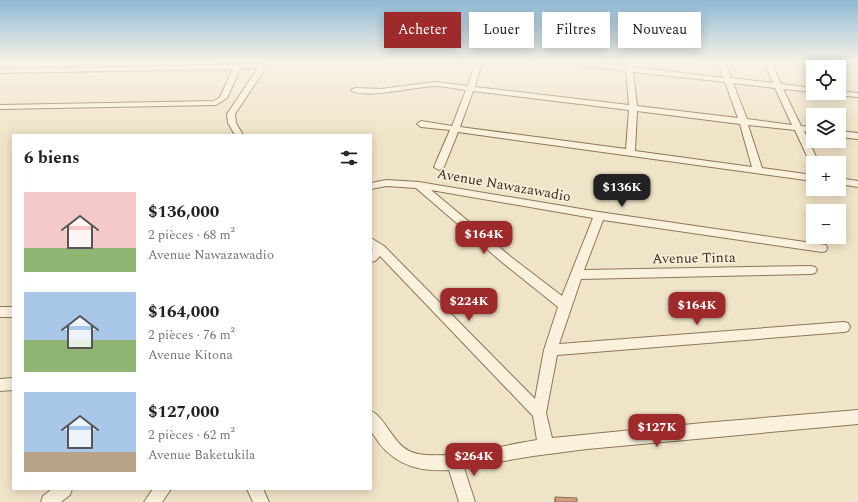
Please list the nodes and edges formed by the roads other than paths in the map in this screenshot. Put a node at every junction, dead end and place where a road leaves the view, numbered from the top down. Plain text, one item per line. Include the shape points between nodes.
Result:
1 (229, 85) edge
2 (249, 85) edge
3 (424, 85) edge
4 (448, 85) edge
5 (632, 85) edge
6 (730, 85) edge
7 (774, 85) edge
8 (779, 86) junction
9 (472, 88) junction
10 (806, 89) edge
11 (355, 90) dead end
12 (846, 94) edge
13 (858, 95) edge
14 (2, 108) edge
15 (634, 108) junction
16 (743, 121) junction
17 (421, 124) dead end
18 (797, 128) junction
19 (454, 129) junction
20 (806, 129) edge
21 (238, 134) edge
22 (846, 135) edge
23 (858, 136) edge
24 (630, 154) junction
25 (811, 156) edge
26 (438, 167) dead end
27 (758, 170) junction
28 (806, 177) edge
29 (846, 182) edge
30 (858, 184) edge
31 (419, 185) junction
32 (372, 186) edge
33 (599, 216) junction
34 (822, 248) dead end
35 (374, 250) edge
36 (811, 270) dead end
37 (578, 275) junction
38 (565, 305) junction
39 (844, 327) dead end
40 (551, 350) junction
41 (12, 384) edge
42 (0, 385) edge
43 (539, 413) junction
44 (858, 417) edge
45 (372, 419) edge
46 (546, 446) junction
47 (454, 462) junction
48 (63, 490) edge
49 (161, 490) edge
50 (255, 490) edge
51 (49, 502) edge
52 (152, 502) edge
53 (261, 502) edge
54 (467, 502) edge

1 - 14 street via 223,98 216,103
2 - 21 street via 230,116
3 - 11 street via 381,91
4 - 9 street
5 - 15 street
6 - 16 street
7 - 8 street
8 - 10 street
8 - 18 street
9 - 15 street
9 - 19 street
12 - 13 street
15 - 16 street
15 - 24 street
16 - 18 street
16 - 27 street
17 - 19 street
18 - 20 street
18 - 25 street
19 - 24 street
19 - 26 street
22 - 23 street
24 - 27 street
27 - 28 street
29 - 30 street
31 - 32 street, Avenue Nawazawadio
31 - 33 street, Avenue Nawazawadio
31 - 38 street via 507,260
33 - 34 street, Avenue Nawazawadio
33 - 37 street
35 - 43 street
36 - 37 street, Avenue Tinta
37 - 38 street
38 - 40 street
39 - 40 street
40 - 43 street
41 - 42 street
43 - 46 street
44 - 46 street via 699,429
45 - 47 street via 392,448 409,459 423,462
46 - 47 street
47 - 54 street
48 - 51 street
49 - 52 street
50 - 53 street

